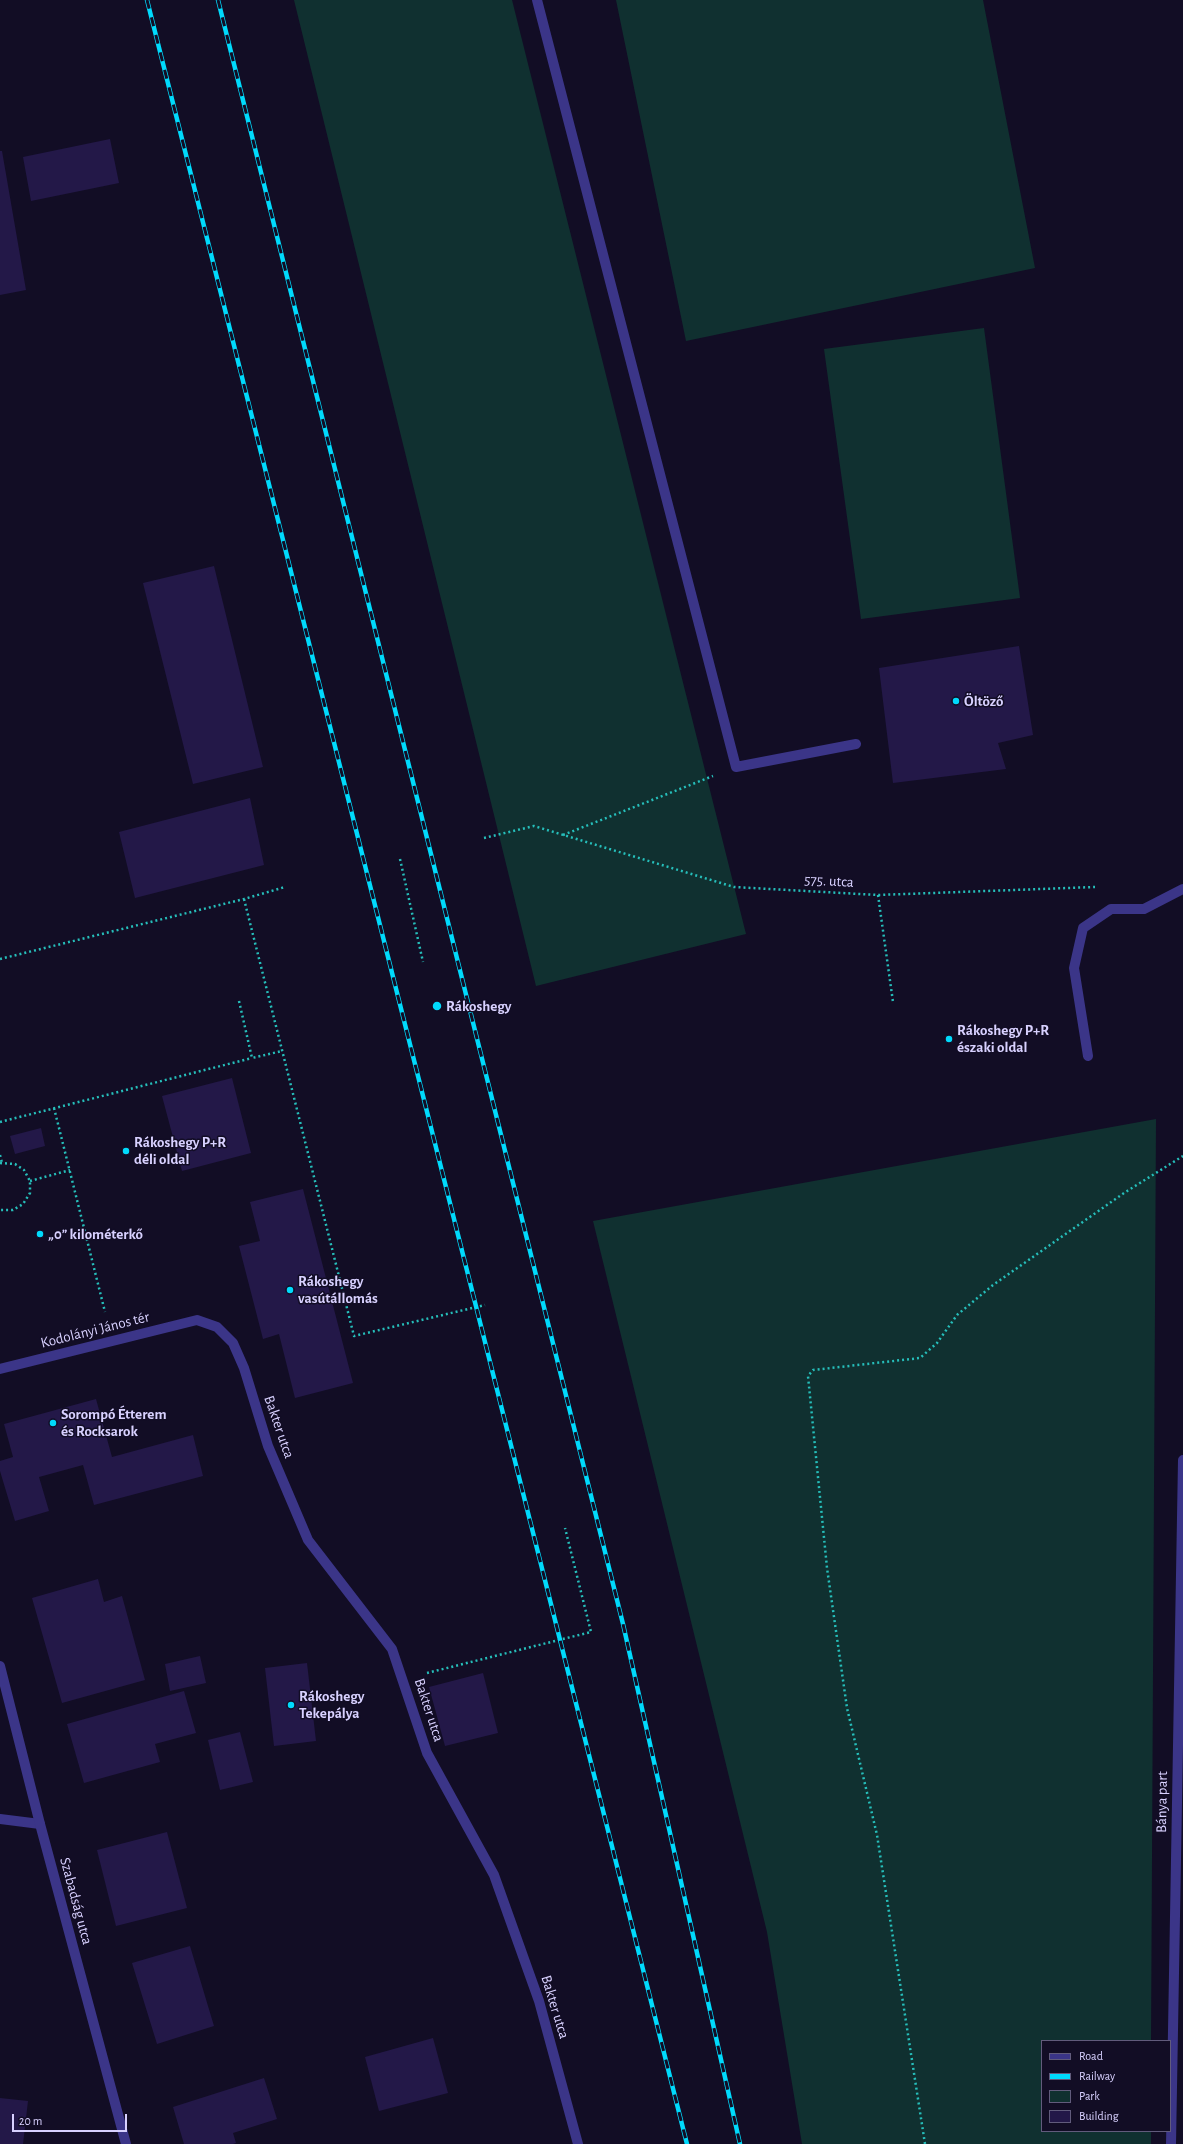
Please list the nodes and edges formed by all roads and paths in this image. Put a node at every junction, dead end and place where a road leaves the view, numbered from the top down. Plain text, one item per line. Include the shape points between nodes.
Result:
1 (537, 0) edge
2 (856, 744) dead end
3 (736, 767) junction
4 (562, 835) junction
5 (484, 838) dead end
6 (400, 859) dead end
7 (286, 887) dead end
8 (1097, 887) dead end
9 (1183, 889) edge
10 (878, 895) junction
11 (244, 900) junction
12 (0, 959) edge
13 (423, 962) dead end
14 (239, 1001) dead end
15 (893, 1002) dead end
16 (282, 1051) junction
17 (1088, 1056) dead end
18 (252, 1058) junction
19 (54, 1108) junction
20 (0, 1122) edge
21 (0, 1155) edge
22 (1183, 1156) edge
23 (1, 1163) edge
24 (70, 1170) junction
25 (30, 1181) junction
26 (0, 1210) edge
27 (485, 1305) dead end
28 (105, 1312) dead end
29 (197, 1320) joint
30 (0, 1369) edge
31 (1183, 1460) edge
32 (565, 1528) dead end
33 (0, 1666) edge
34 (403, 1678) junction
35 (0, 1819) edge
36 (40, 1824) junction
37 (126, 2144) edge
38 (578, 2144) edge
39 (925, 2144) edge
40 (1171, 2144) edge

1 - 3 street
2 - 3 street
3 - 4 path
4 - 5 path, 575. utca via 534,826
4 - 10 path, 575. utca via 734,887
6 - 13 path
7 - 11 path
8 - 10 path, 575. utca
9 - 17 street via 1144,909 1111,909 1083,928 1074,968
10 - 15 path
11 - 12 path
11 - 16 path
14 - 18 path
16 - 18 path
16 - 27 path via 354,1336
18 - 19 path
19 - 20 path
19 - 24 path
21 - 23 path
22 - 39 path via 1124,1193 993,1285 957,1316 936,1343 920,1358 813,1370 808,1376 846,1708 877,1835
23 - 25 path via 15,1164 24,1170
24 - 25 path
24 - 28 path
25 - 26 path via 30,1193 24,1204 13,1210
29 - 30 street, Kodolányi János tér
29 - 34 street, Bakter utca via 217,1327 233,1343 244,1368 268,1446 308,1540 392,1649
31 - 40 street, Bánya part
32 - 34 path via 591,1632
33 - 36 street, Szabadság utca
34 - 38 street, Bakter utca via 426,1753 494,1875 539,2001
35 - 36 street
36 - 37 street, Szabadság utca

